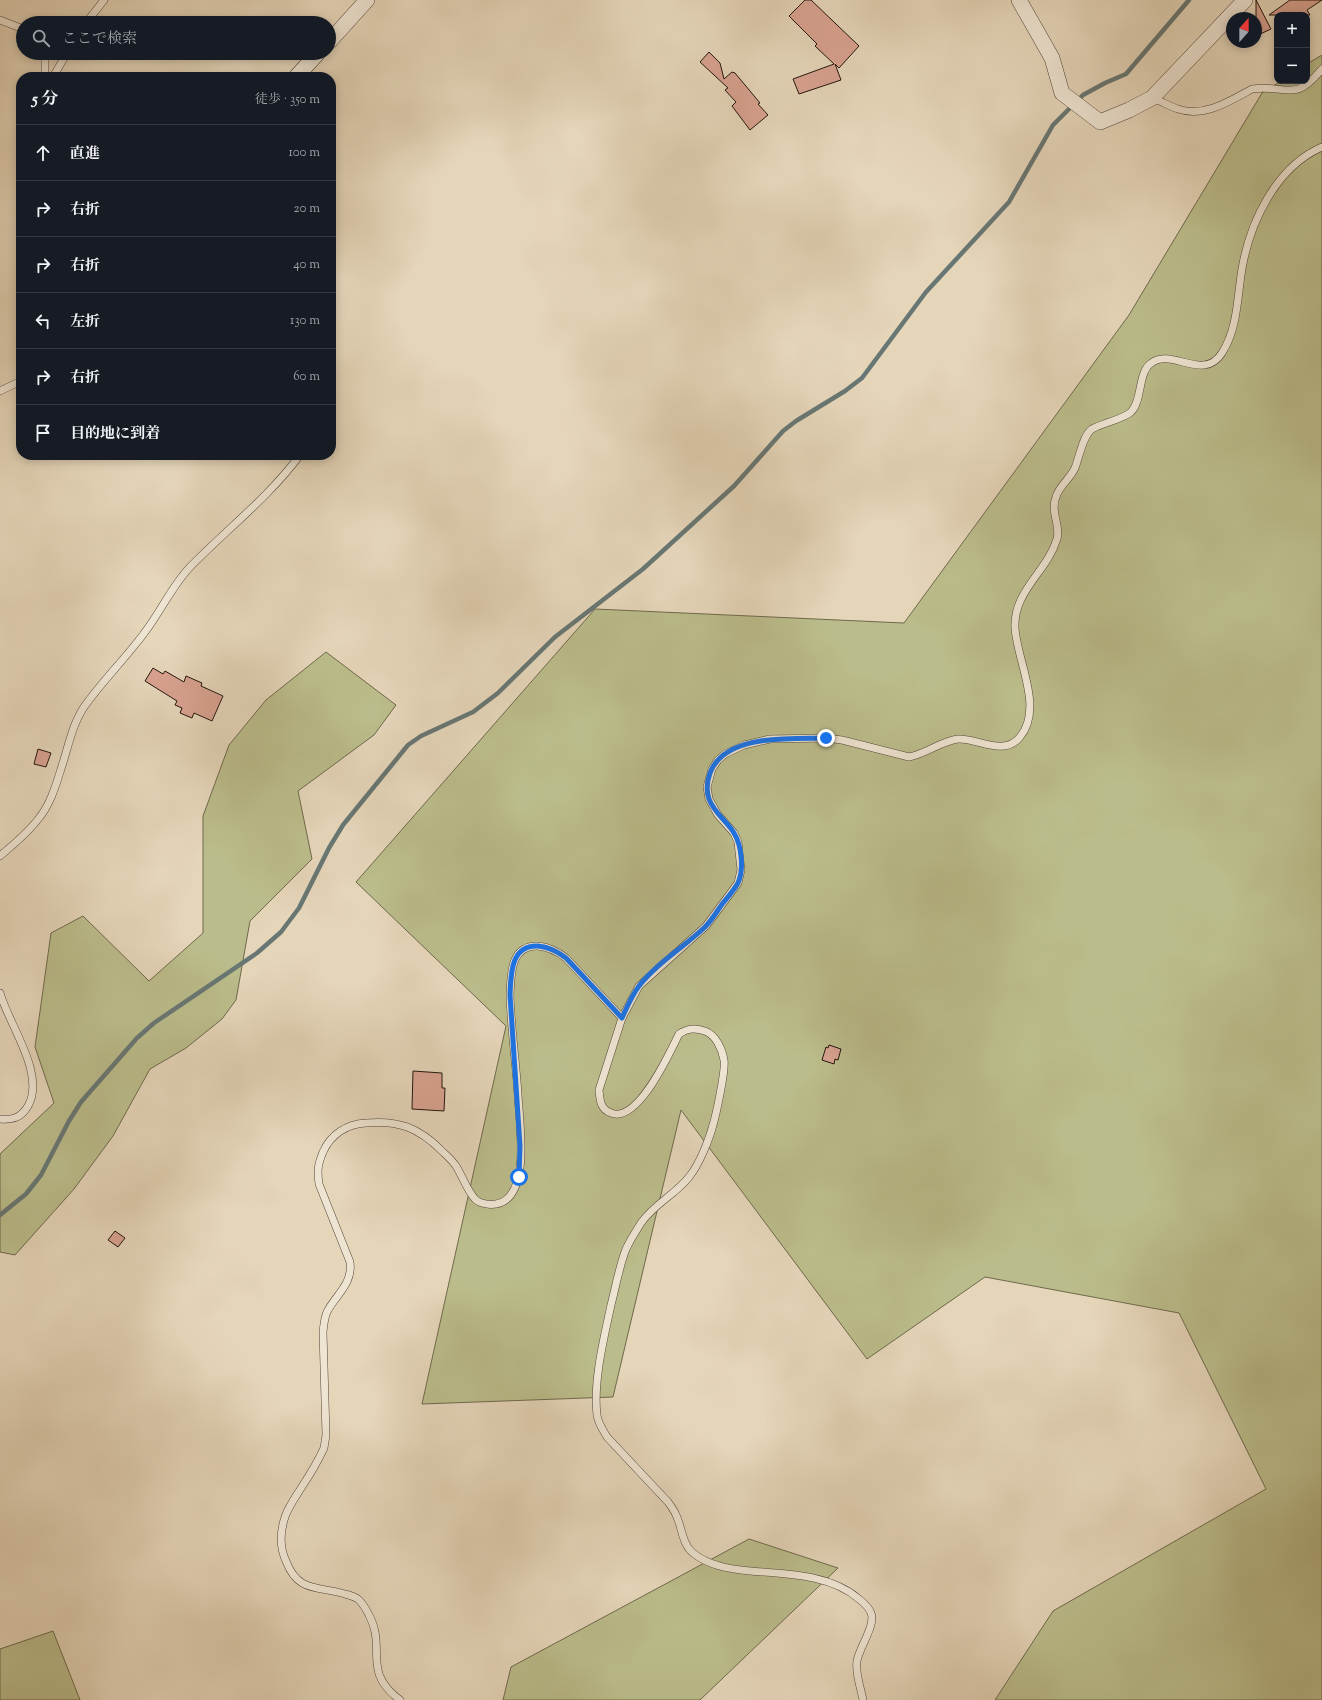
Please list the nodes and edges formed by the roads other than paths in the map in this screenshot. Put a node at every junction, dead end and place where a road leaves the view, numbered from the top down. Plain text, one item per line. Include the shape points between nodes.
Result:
1 (104, 0) edge
2 (367, 0) edge
3 (1019, 0) edge
4 (1245, 0) edge
5 (91, 16) edge
6 (0, 20) edge
7 (16, 26) edge
8 (336, 34) edge
9 (45, 60) edge
10 (63, 60) edge
11 (312, 60) edge
12 (1322, 69) edge
13 (45, 72) edge
14 (56, 72) edge
15 (301, 72) edge
16 (1152, 98) junction
17 (1322, 147) edge
18 (16, 383) edge
19 (0, 391) edge
20 (296, 460) edge
21 (0, 856) edge
22 (0, 993) edge
23 (622, 1018) junction
24 (0, 1119) edge
25 (400, 1700) edge
26 (863, 1700) edge

1 - 5 lane
2 - 8 street
3 - 16 street via 1052,58 1062,93 1100,122
4 - 16 street
6 - 7 lane
9 - 13 lane
10 - 14 lane
11 - 15 street
12 - 16 lane via 1313,80 1301,88 1290,91 1252,89 1216,107 1198,112 1180,110
17 - 23 lane via 1296,162 1271,194 1261,212 1242,267 1234,328 1221,355 1214,362 1200,366 1167,359 1151,363 1131,412 1094,427 1088,432 1074,471 1057,494 1054,503 1058,534 1053,549 1028,586 1017,608 1016,644 1024,669 1030,705 1029,717 1020,737 1005,746 958,740 945,743 919,756 909,757 826,738 770,739 744,745 725,754 712,769 707,787 709,799 718,815 734,833 738,842 741,870 738,883 706,926 639,986
18 - 19 lane
20 - 21 lane via 177,582 146,631 83,708 72,731 54,788 40,818
22 - 24 lane via 30,1065 34,1091 30,1103 18,1118
23 - 25 lane via 566,958 555,950 532,946 520,951 511,971 510,995 520,1146 519,1177 511,1197 503,1203 493,1205 476,1199 456,1165 435,1144 416,1130 403,1125 389,1122 349,1126 326,1146 320,1160 317,1171 319,1184 350,1262 350,1272 344,1289 327,1312 324,1321 326,1441 286,1515 280,1535 281,1551 289,1570 304,1584 314,1589 342,1593 359,1600 370,1616 376,1639 379,1677 386,1688
23 - 26 lane via 599,1090 602,1107 611,1113 624,1112 653,1085 679,1034 686,1029 708,1032 721,1049 724,1061 713,1126 696,1167 689,1178 658,1204 642,1222 627,1248 618,1274 601,1348 597,1417 607,1437 668,1502 676,1514 686,1545 692,1553 704,1560 732,1569 806,1576 830,1583 851,1592 865,1604 871,1613 872,1621 857,1661

